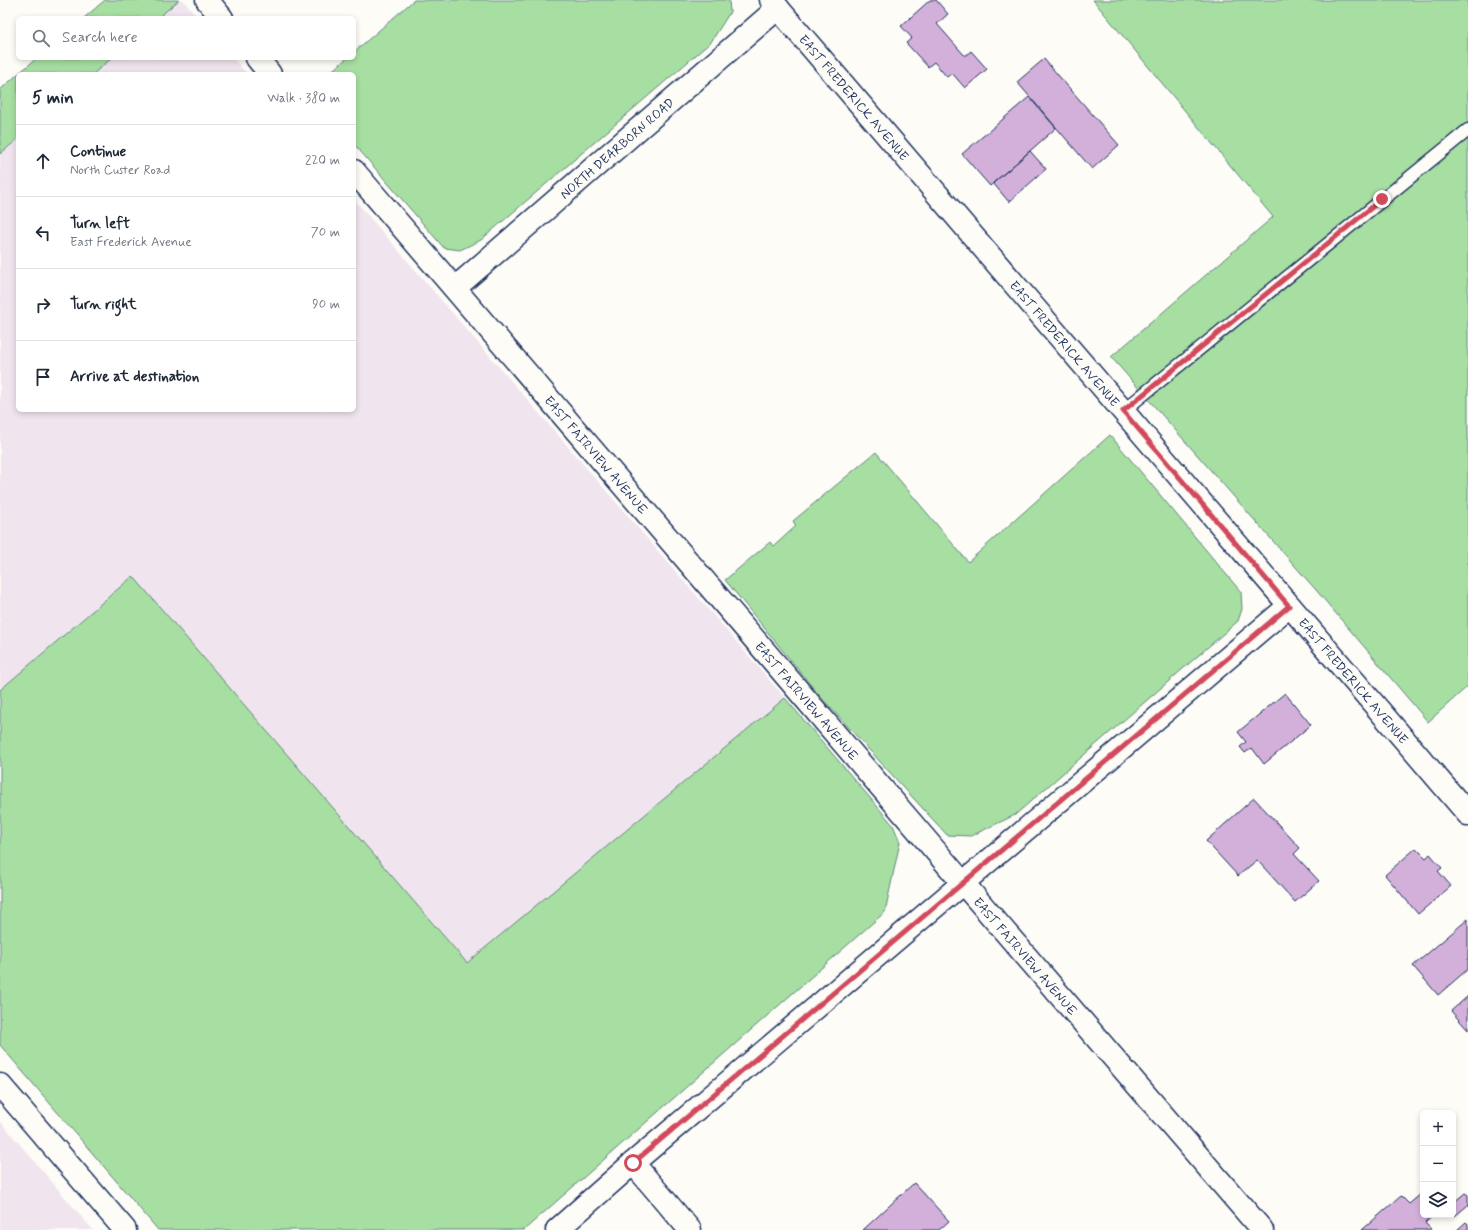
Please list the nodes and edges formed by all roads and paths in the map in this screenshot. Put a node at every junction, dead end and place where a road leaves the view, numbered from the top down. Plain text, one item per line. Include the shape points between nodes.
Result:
1 (206, 0) edge
2 (774, 4) edge
3 (220, 16) edge
4 (258, 60) edge
5 (268, 72) edge
6 (1468, 130) edge
7 (356, 173) edge
8 (455, 288) junction
9 (1123, 411) junction
10 (1289, 606) junction
11 (1468, 814) edge
12 (963, 883) junction
13 (0, 1085) edge
14 (633, 1163) junction
15 (125, 1230) edge
16 (556, 1230) edge
17 (690, 1230) edge
18 (1262, 1230) edge

1 - 3 street
2 - 8 street, NORTH DEARBORN ROAD
2 - 9 street, EAST FREDERICK AVENUE
4 - 5 street
6 - 9 lane
7 - 8 street, EAST FAIRVIEW AVENUE
8 - 12 street, EAST FAIRVIEW AVENUE
9 - 10 street, EAST FREDERICK AVENUE
10 - 11 street, EAST FREDERICK AVENUE
10 - 12 street
12 - 14 street
12 - 18 street, EAST FAIRVIEW AVENUE
13 - 15 street
14 - 16 street
14 - 17 street

